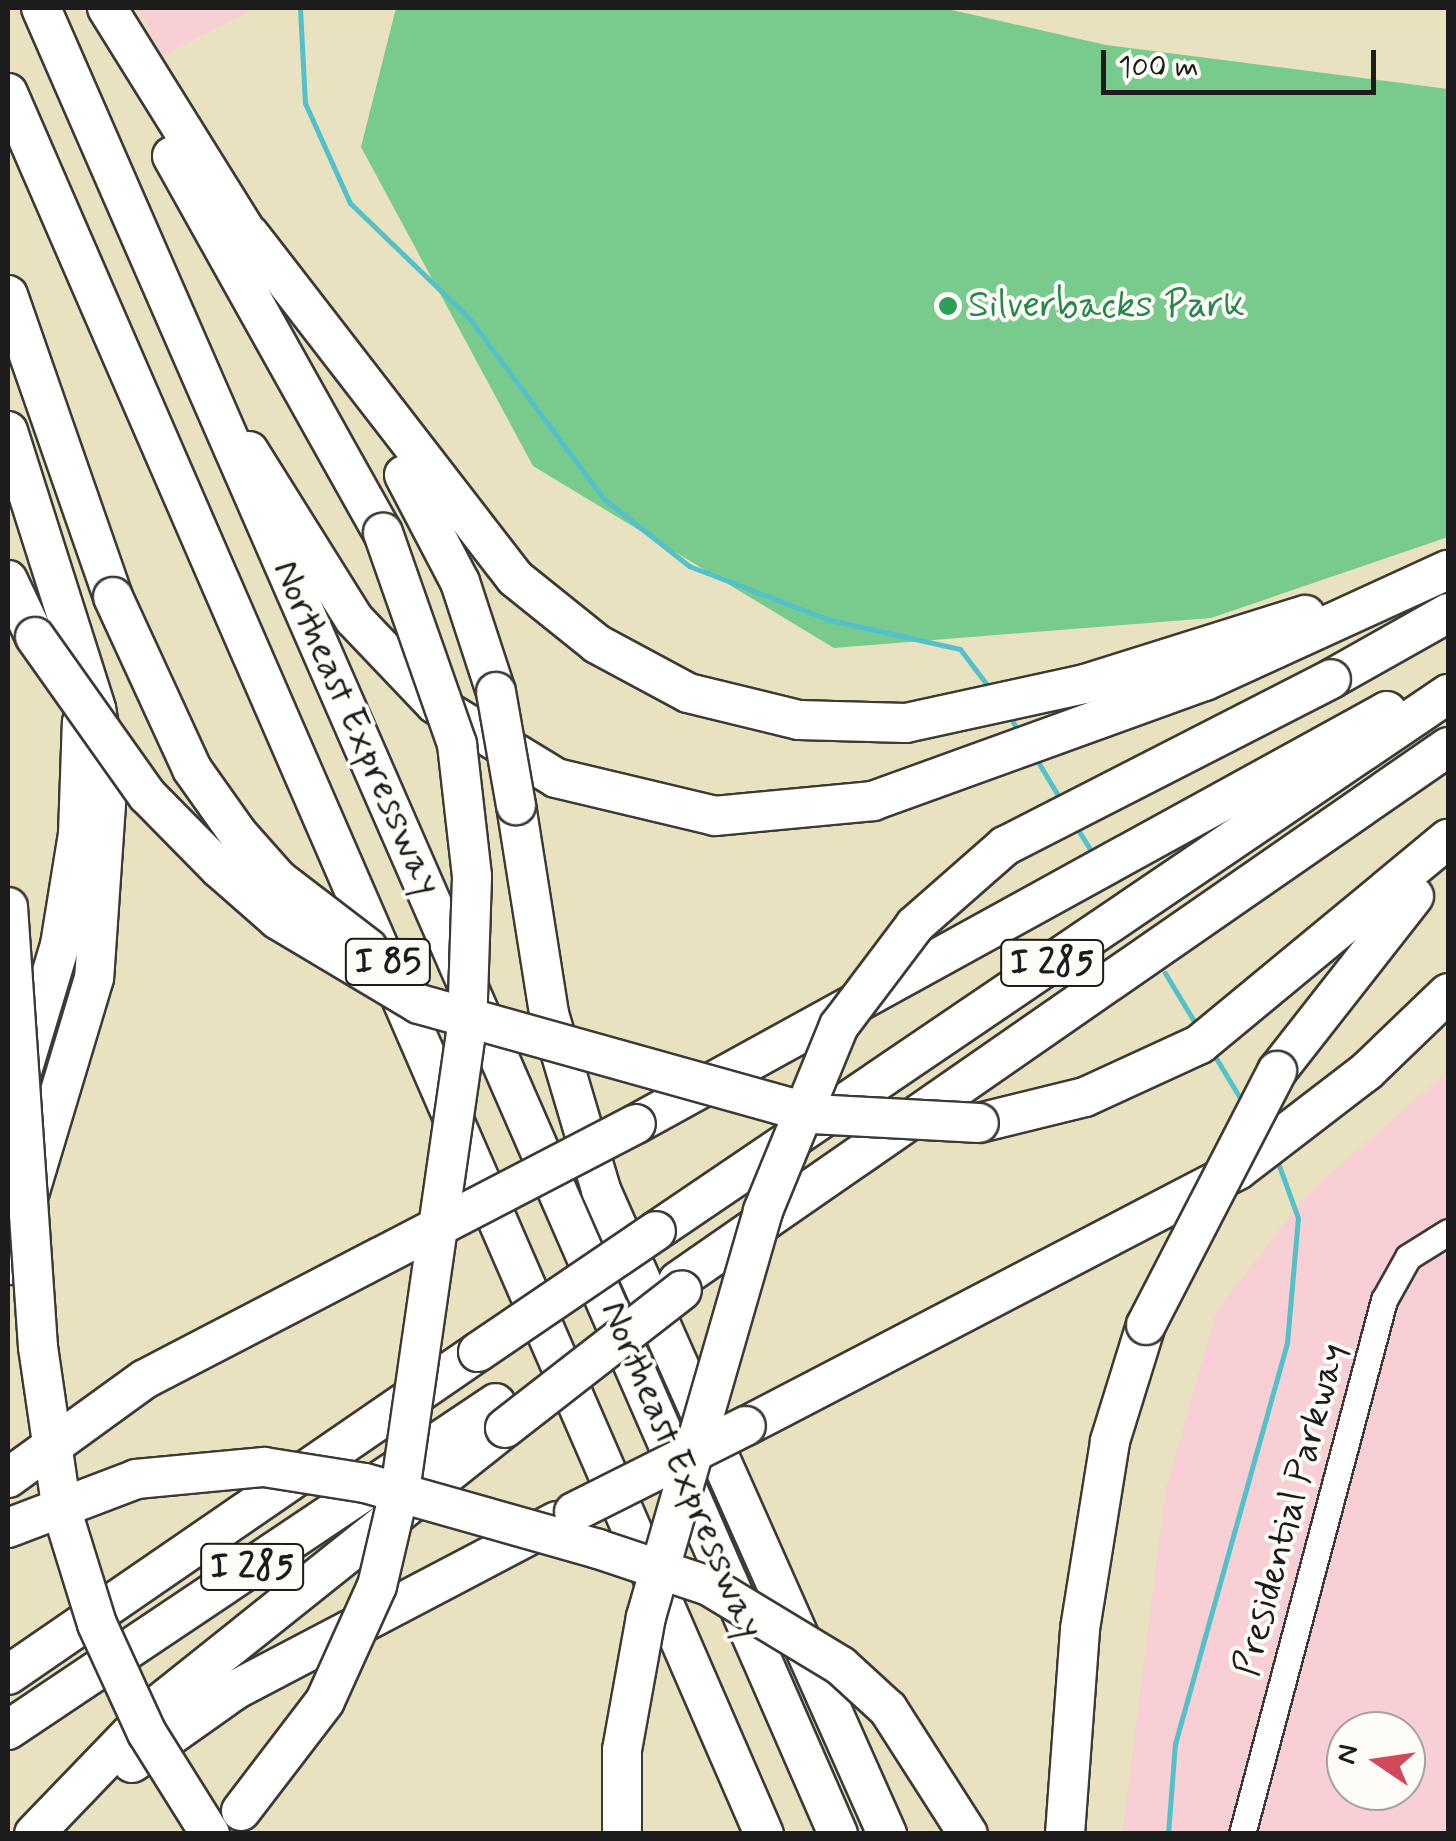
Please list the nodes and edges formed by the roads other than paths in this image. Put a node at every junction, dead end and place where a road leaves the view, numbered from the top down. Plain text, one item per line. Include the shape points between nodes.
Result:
1 (42, 8) edge
2 (105, 8) edge
3 (8, 93) edge
4 (250, 235) junction
5 (8, 295) edge
6 (218, 414) junction
7 (8, 431) edge
8 (1448, 554) edge
9 (1448, 570) edge
10 (8, 580) edge
11 (1448, 613) edge
12 (74, 645) junction
13 (1448, 678) edge
14 (1448, 694) edge
15 (1448, 747) edge
16 (1448, 839) edge
17 (1448, 861) edge
18 (8, 907) edge
19 (1448, 994) edge
20 (663, 1075) junction
21 (8, 1111) edge
22 (1448, 1232) edge
23 (8, 1265) edge
24 (500, 1415) junction
25 (8, 1478) edge
26 (8, 1528) edge
27 (8, 1675) edge
28 (8, 1730) edge
29 (232, 1822) edge
30 (34, 1834) edge
31 (45, 1834) edge
32 (622, 1834) edge
33 (764, 1834) edge
34 (838, 1834) edge
35 (888, 1834) edge
36 (968, 1834) edge
37 (1065, 1834) edge
38 (1242, 1834) edge

1 - 6 highway, Northeast Expressway / I 85
2 - 4 highway
2 - 29 highway, bridge via 216,243 384,533 457,744 472,876 468,1028 401,1484 377,1586 325,1701
3 - 33 highway, Northeast Expressway / I 85
4 - 8 highway via 515,578 597,644 688,693 798,720 906,723 978,710 1291,621
4 - 35 highway, bridge via 426,513 496,692 549,1014 601,1190
5 - 20 highway, bridge via 113,597 192,769 279,880 339,930 452,998
6 - 9 highway via 283,494 354,619 434,704 556,778 715,816 873,801 1205,681
6 - 34 highway, Northeast Expressway / I 85
7 - 12 highway
10 - 20 highway, bridge via 34,637 147,795 278,920 419,1004
11 - 32 highway, bridge via 1005,846 916,924 840,1026 763,1210 646,1617 622,1750
12 - 21 highway via 78,834 60,945
12 - 23 highway via 108,775 106,902 94,978
13 - 25 highway, bridge via 636,1124 145,1379
14 - 27 highway, I 285, bridge
15 - 24 highway, I 285
16 - 20 highway, bridge via 1208,1039 1140,1076 1015,1116 920,1126 813,1114
17 - 37 highway, bridge via 1357,961 1277,1071 1146,1325 1110,1441 1080,1629
18 - 29 highway, bridge via 38,1346 62,1511 97,1624 147,1733 210,1834
19 - 31 highway, bridge via 1367,1071 1238,1170 234,1690 170,1730
22 - 38 street, Presidential Parkway via 1408,1257 1384,1300
24 - 28 highway, I 285
24 - 30 highway via 159,1704
26 - 36 highway, bridge via 136,1479 264,1467 365,1483 598,1549 709,1586 841,1666 888,1709

